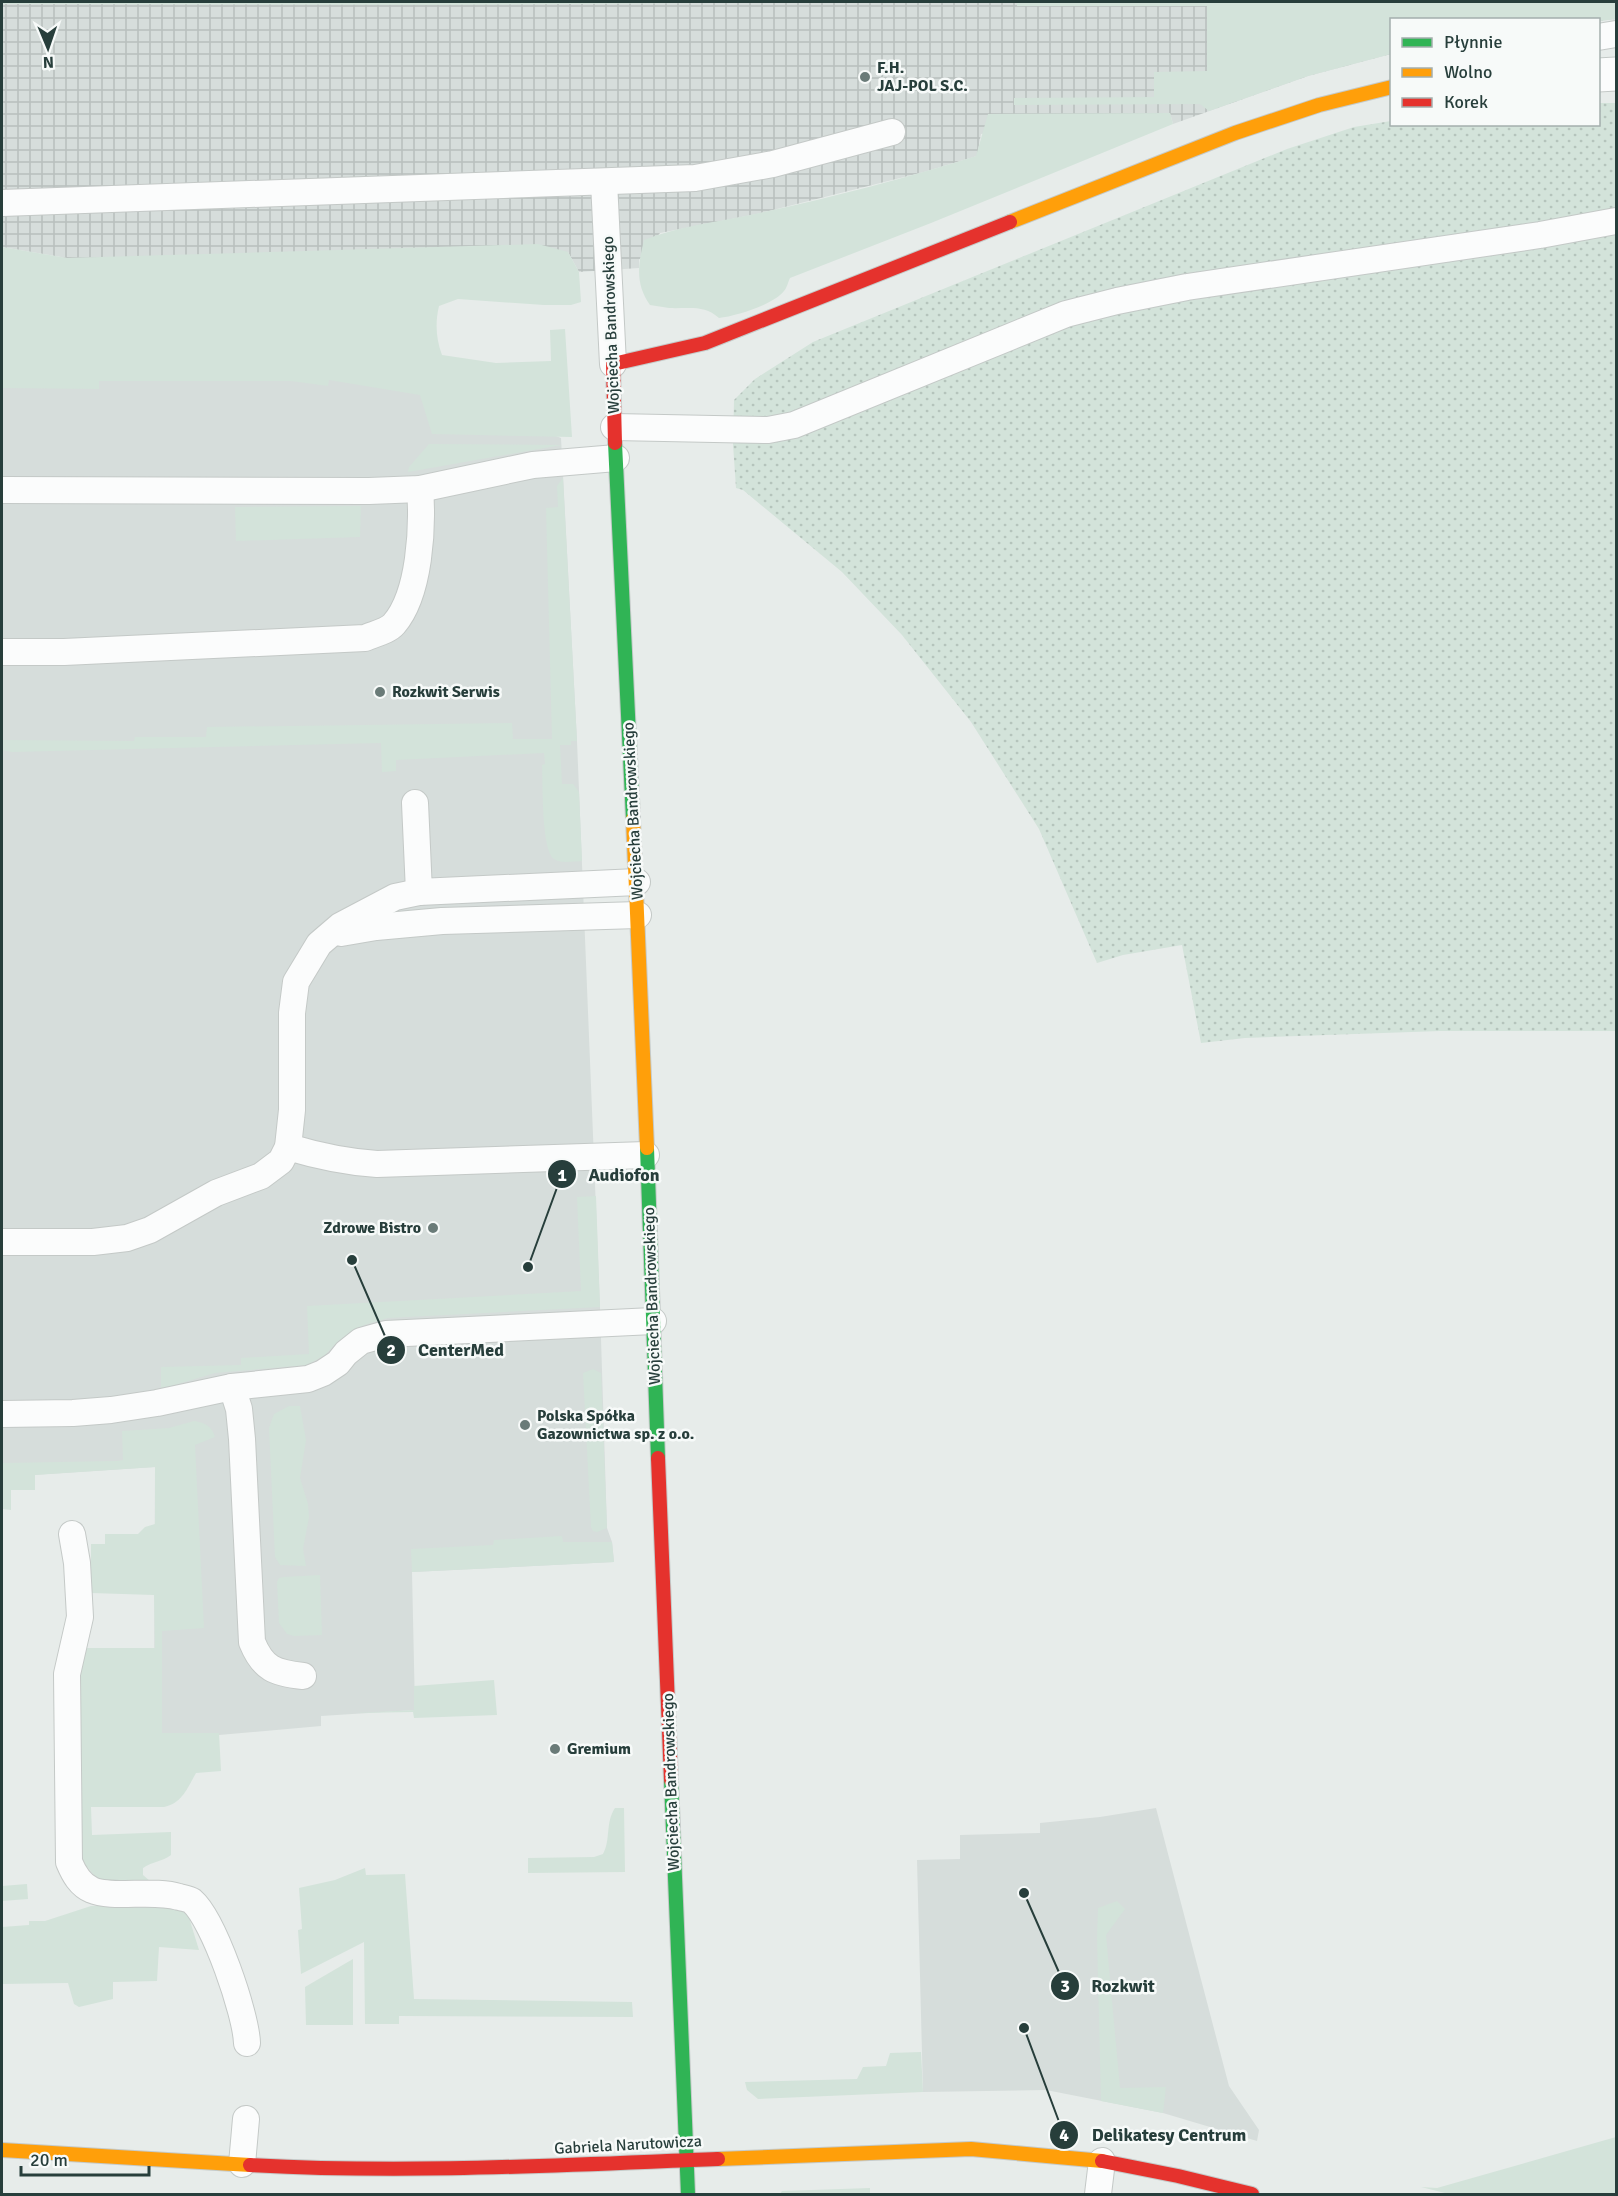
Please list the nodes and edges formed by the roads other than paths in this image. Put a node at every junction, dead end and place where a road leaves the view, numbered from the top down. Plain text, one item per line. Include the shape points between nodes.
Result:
1 (1617, 34) edge
2 (1600, 37) edge
3 (1617, 74) edge
4 (1600, 75) edge
5 (1390, 87) edge
6 (892, 132) dead end
7 (604, 182) junction
8 (2, 203) edge
9 (1617, 221) edge
10 (613, 364) junction
11 (614, 427) junction
12 (616, 458) junction
13 (420, 489) junction
14 (2, 490) edge
15 (2, 652) edge
16 (416, 803) dead end
17 (637, 882) junction
18 (419, 892) junction
19 (638, 915) junction
20 (319, 944) junction
21 (288, 1147) junction
22 (646, 1155) junction
23 (2, 1242) edge
24 (652, 1321) junction
25 (232, 1387) junction
26 (2, 1414) edge
27 (72, 1534) dead end
28 (303, 1676) dead end
29 (247, 2043) dead end
30 (246, 2119) dead end
31 (2, 2150) edge
32 (686, 2159) junction
33 (1102, 2161) junction
34 (242, 2164) junction
35 (688, 2194) edge
36 (1098, 2194) edge
37 (1252, 2194) edge

1 - 2 lane
3 - 4 street
5 - 10 street via 1319,105 1235,133 705,343
6 - 7 lane via 773,164 695,178
7 - 8 lane
7 - 10 lane, Wojciecha Bandrowskiego
9 - 11 lane via 1117,301 1066,314 794,425 768,430
10 - 11 street, Wojciecha Bandrowskiego
11 - 12 street, Wojciecha Bandrowskiego
12 - 13 lane via 534,465
12 - 17 street, Wojciecha Bandrowskiego
13 - 14 lane
13 - 15 lane via 423,521 411,593 392,626 365,638
16 - 18 lane
17 - 18 lane
17 - 19 street, Wojciecha Bandrowskiego
18 - 20 lane via 378,905 340,926
19 - 20 lane via 376,927 343,933
19 - 22 street, Wojciecha Bandrowskiego
20 - 21 lane via 296,982
21 - 22 lane via 324,1158 377,1164
21 - 23 lane via 281,1161 261,1176 216,1193 150,1230 127,1238
22 - 24 street, Wojciecha Bandrowskiego
24 - 25 lane via 386,1334 361,1341 338,1364 308,1379
24 - 32 street, Wojciecha Bandrowskiego
25 - 26 lane via 111,1410
25 - 28 lane via 242,1439 252,1642 259,1659 272,1669
27 - 29 lane via 80,1617 67,1674 69,1862 76,1878 93,1891 168,1893 192,1901 206,1921 230,1975
30 - 34 lane
31 - 34 street, Gabriela Narutowicza
32 - 33 street, Gabriela Narutowicza via 971,2149
32 - 34 street, Gabriela Narutowicza via 369,2169
32 - 35 street, Wojciecha Bandrowskiego
33 - 36 lane
33 - 37 street, Gabriela Narutowicza

